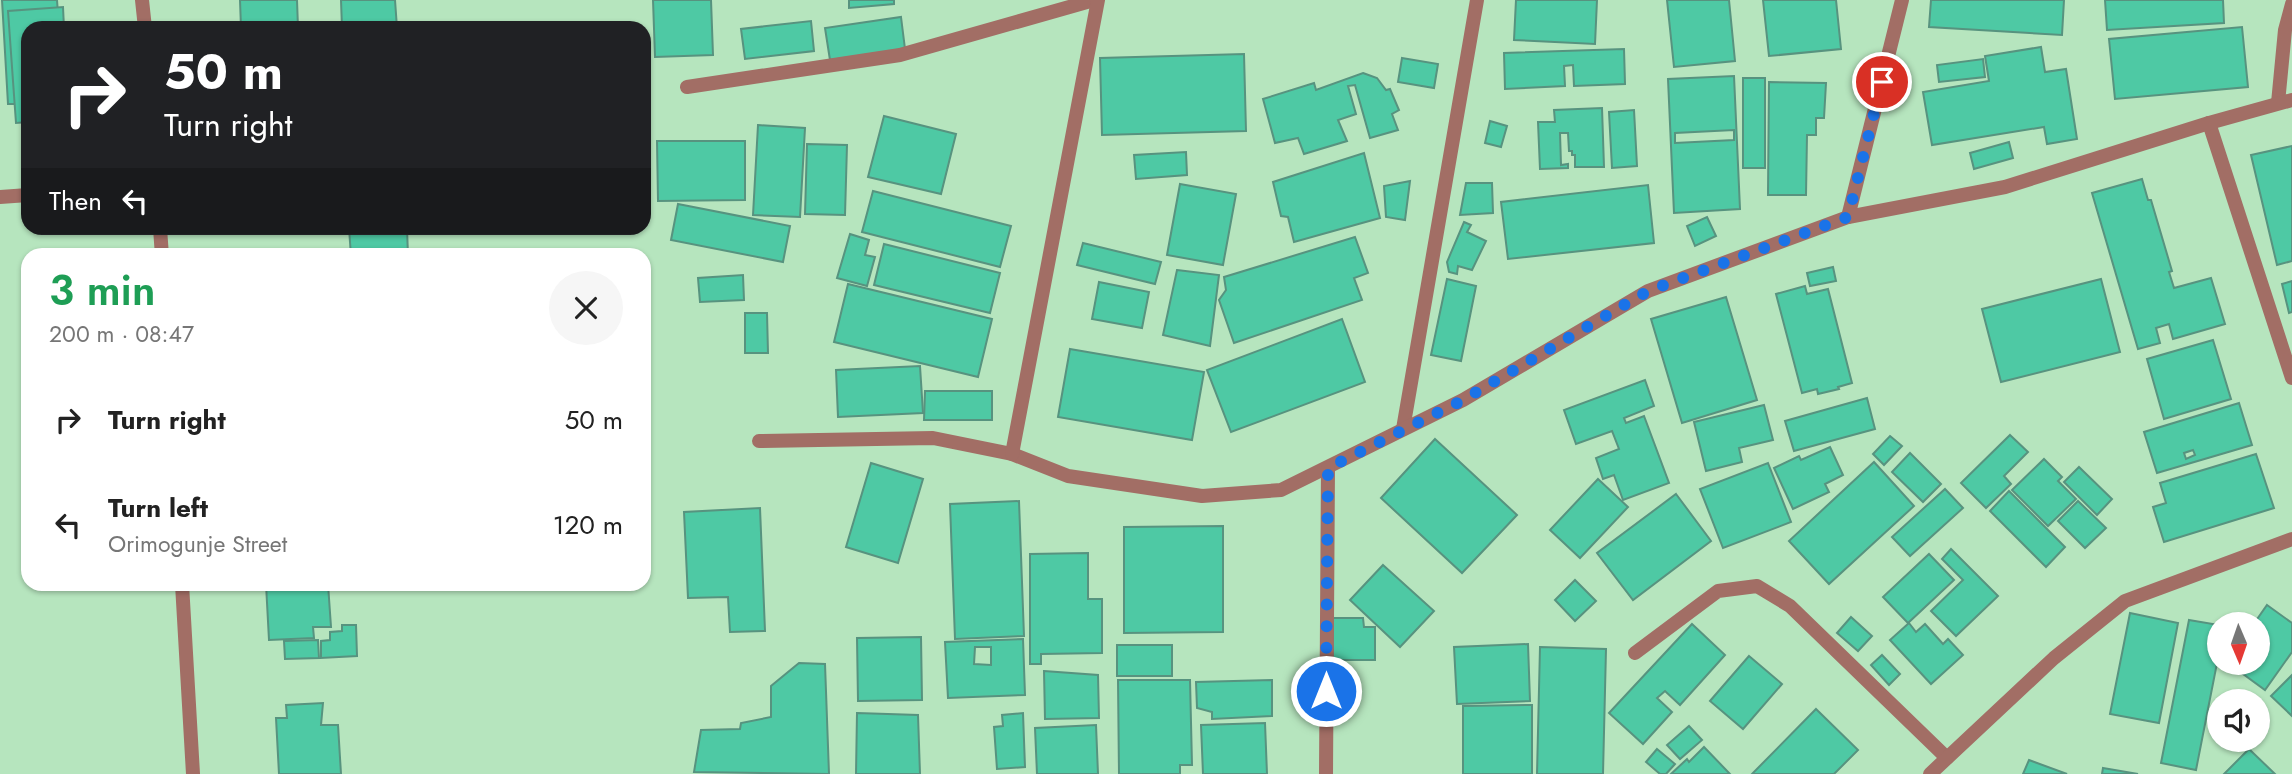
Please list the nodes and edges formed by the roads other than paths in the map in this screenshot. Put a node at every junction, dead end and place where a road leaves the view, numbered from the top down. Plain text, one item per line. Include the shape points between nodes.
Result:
1 (142, 0) edge
2 (1096, 0) edge
3 (1477, 0) edge
4 (1902, 0) edge
5 (2292, 4) edge
6 (144, 21) edge
7 (687, 87) dead end
8 (2285, 101) edge
9 (2209, 123) junction
10 (21, 196) edge
11 (0, 197) edge
12 (1848, 217) junction
13 (2292, 378) edge
14 (1403, 429) junction
15 (758, 441) dead end
16 (1012, 454) junction
17 (1328, 468) junction
18 (2292, 539) edge
19 (182, 591) edge
20 (1635, 653) dead end
21 (1948, 758) junction
22 (194, 774) edge
23 (1325, 774) edge
24 (1930, 774) edge

1 - 6 street
2 - 7 street via 900,55
2 - 16 street
3 - 14 street
4 - 12 street
5 - 8 street via 2285,30
8 - 9 street
9 - 12 street via 2005,187
9 - 13 street
10 - 11 street
12 - 14 street via 1648,291 1463,400
14 - 17 street
15 - 16 street via 933,438
16 - 17 street via 1068,476 1202,496 1282,490
17 - 23 street
18 - 21 street via 2125,601 2054,658
19 - 22 street
20 - 21 street via 1718,591 1757,586 1790,606
21 - 24 street

